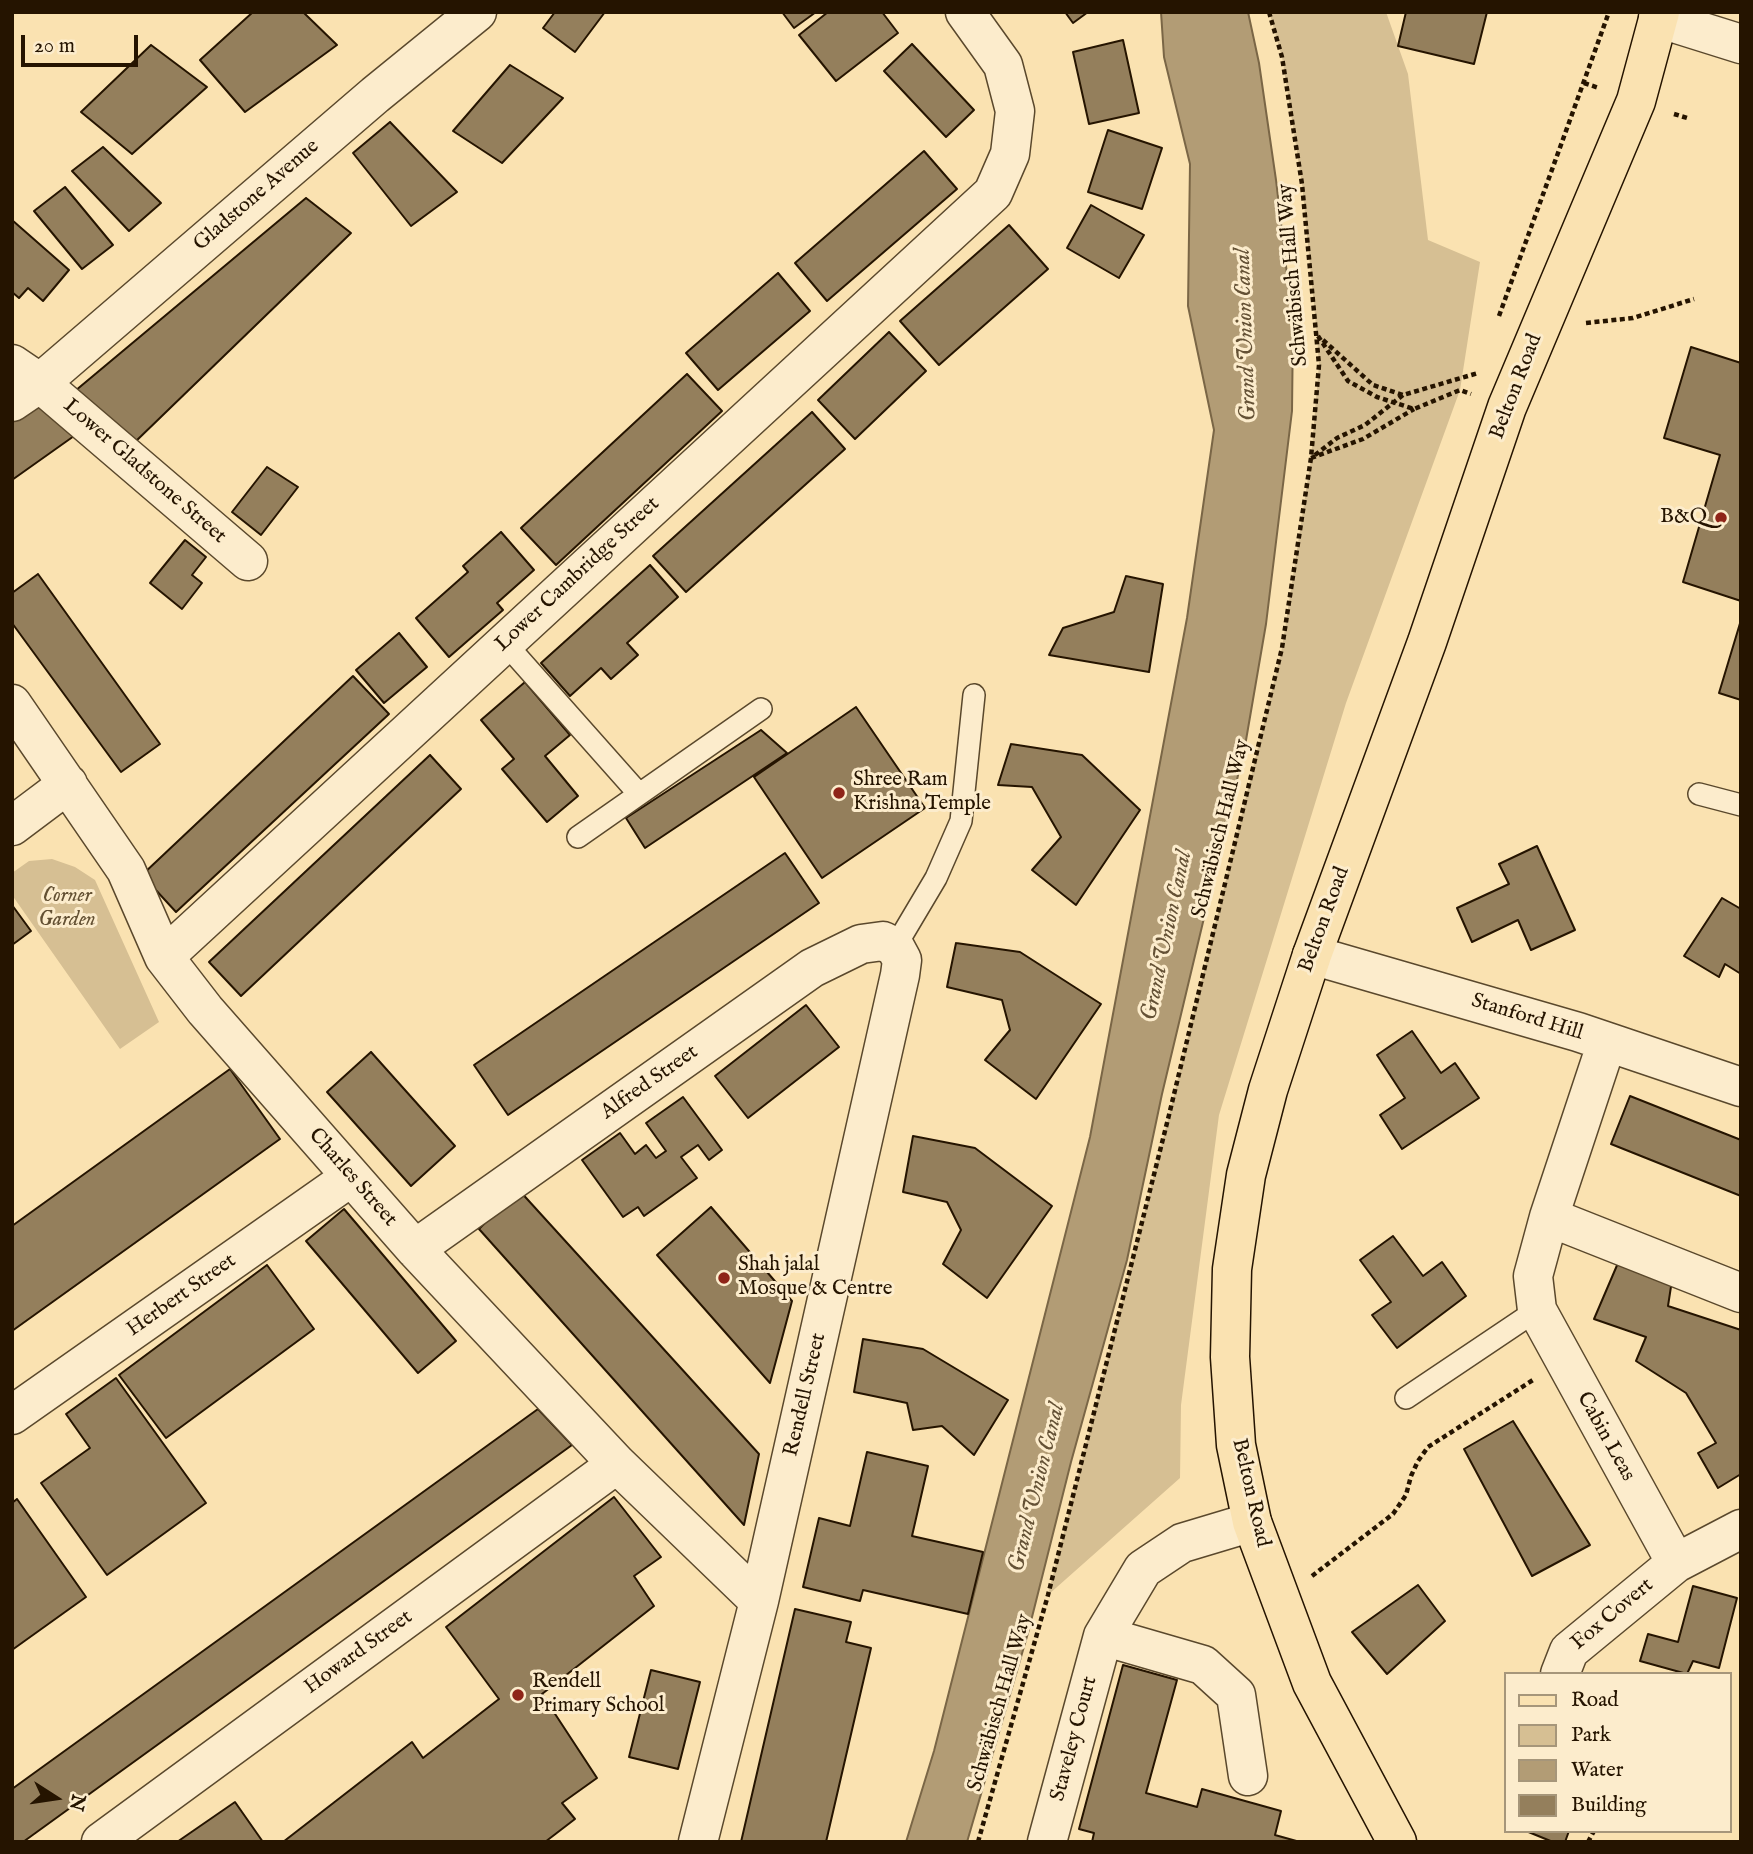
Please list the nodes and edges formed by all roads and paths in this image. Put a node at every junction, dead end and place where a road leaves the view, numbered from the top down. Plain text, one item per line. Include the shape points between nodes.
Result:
1 (477, 12) edge
2 (965, 12) edge
3 (1269, 12) edge
4 (1609, 12) edge
5 (1659, 15) edge
6 (1741, 44) edge
7 (1584, 83) dead end
8 (1508, 293) dead end
9 (1694, 299) dead end
10 (1548, 309) junction
11 (1317, 335) junction
12 (1479, 373) dead end
13 (22, 383) edge
14 (1403, 395) junction
15 (1392, 402) junction
16 (1507, 407) junction
17 (1414, 409) junction
18 (1311, 457) junction
19 (248, 561) dead end
20 (505, 643) junction
21 (974, 695) dead end
22 (12, 704) edge
23 (761, 709) dead end
24 (68, 784) junction
25 (639, 794) junction
26 (1699, 794) dead end
27 (1741, 805) edge
28 (12, 826) edge
29 (578, 837) dead end
30 (895, 947) junction
31 (1312, 955) junction
32 (163, 957) junction
33 (1607, 1042) junction
34 (1741, 1087) edge
35 (351, 1177) junction
36 (1549, 1217) junction
37 (415, 1249) junction
38 (1741, 1293) edge
39 (1537, 1310) junction
40 (1563, 1360) junction
41 (1406, 1398) dead end
42 (12, 1415) edge
43 (617, 1464) junction
44 (1252, 1522) junction
45 (1741, 1529) edge
46 (1676, 1563) junction
47 (759, 1601) junction
48 (1280, 1601) junction
49 (1103, 1636) junction
50 (1561, 1672) edge
51 (1248, 1776) dead end
52 (101, 1842) edge
53 (698, 1842) edge
54 (978, 1842) edge
55 (1047, 1842) edge
56 (1397, 1842) edge

1 - 13 street, Gladstone Avenue
2 - 20 street, Lower Cambridge Street via 1003,65 1015,111 1010,154 993,193
3 - 11 path, Schwäbisch Hall Way via 1282,57 1302,184
4 - 7 path
5 - 6 street
5 - 10 main road, Belton Road via 1636,100
8 - 10 path
9 - 10 path via 1633,318 1582,323
10 - 16 main road, Belton Road
11 - 14 path via 1373,385
11 - 15 path via 1348,381
11 - 18 path, Schwäbisch Hall Way
12 - 14 path
13 - 19 street, Lower Gladstone Street
14 - 15 path
15 - 17 path
15 - 18 path via 1365,425
16 - 17 path via 1460,390
16 - 31 main road, Belton Road
17 - 18 path via 1363,439
18 - 54 path, Schwäbisch Hall Way via 1279,662 1048,1595
20 - 25 lane
20 - 32 street, Lower Cambridge Street
21 - 30 lane via 961,821 936,878
22 - 24 street, Charles Street
23 - 25 lane
24 - 28 street
24 - 32 street, Charles Street via 126,870
25 - 29 lane
26 - 27 lane
30 - 37 street, Alfred Street via 883,941 861,944 812,968
30 - 47 street, Rendell Street via 902,960 900,975
31 - 33 street, Stanford Hill
31 - 44 main road, Belton Road via 1246,1175 1232,1269 1230,1357 1236,1445
32 - 35 street, Charles Street
33 - 34 street, Stanford Hill
33 - 36 street, Cabin Leas
35 - 37 street, Charles Street
35 - 42 street, Herbert Street
36 - 38 street
36 - 39 street, Cabin Leas via 1533,1276
37 - 43 street, Charles Street
39 - 40 street, Cabin Leas
39 - 41 lane
40 - 46 street, Cabin Leas
40 - 48 path via 1428,1447 1393,1514
43 - 47 street, Charles Street
43 - 52 street, Howard Street
44 - 48 main road, Belton Road
44 - 49 street, Staveley Court via 1182,1543 1143,1569
45 - 46 street, Fox Covert
46 - 50 street, Fox Covert via 1569,1651
47 - 53 street, Rendell Street
48 - 56 main road, Belton Road via 1312,1683
49 - 51 street via 1203,1665 1236,1695
49 - 55 street, Staveley Court

